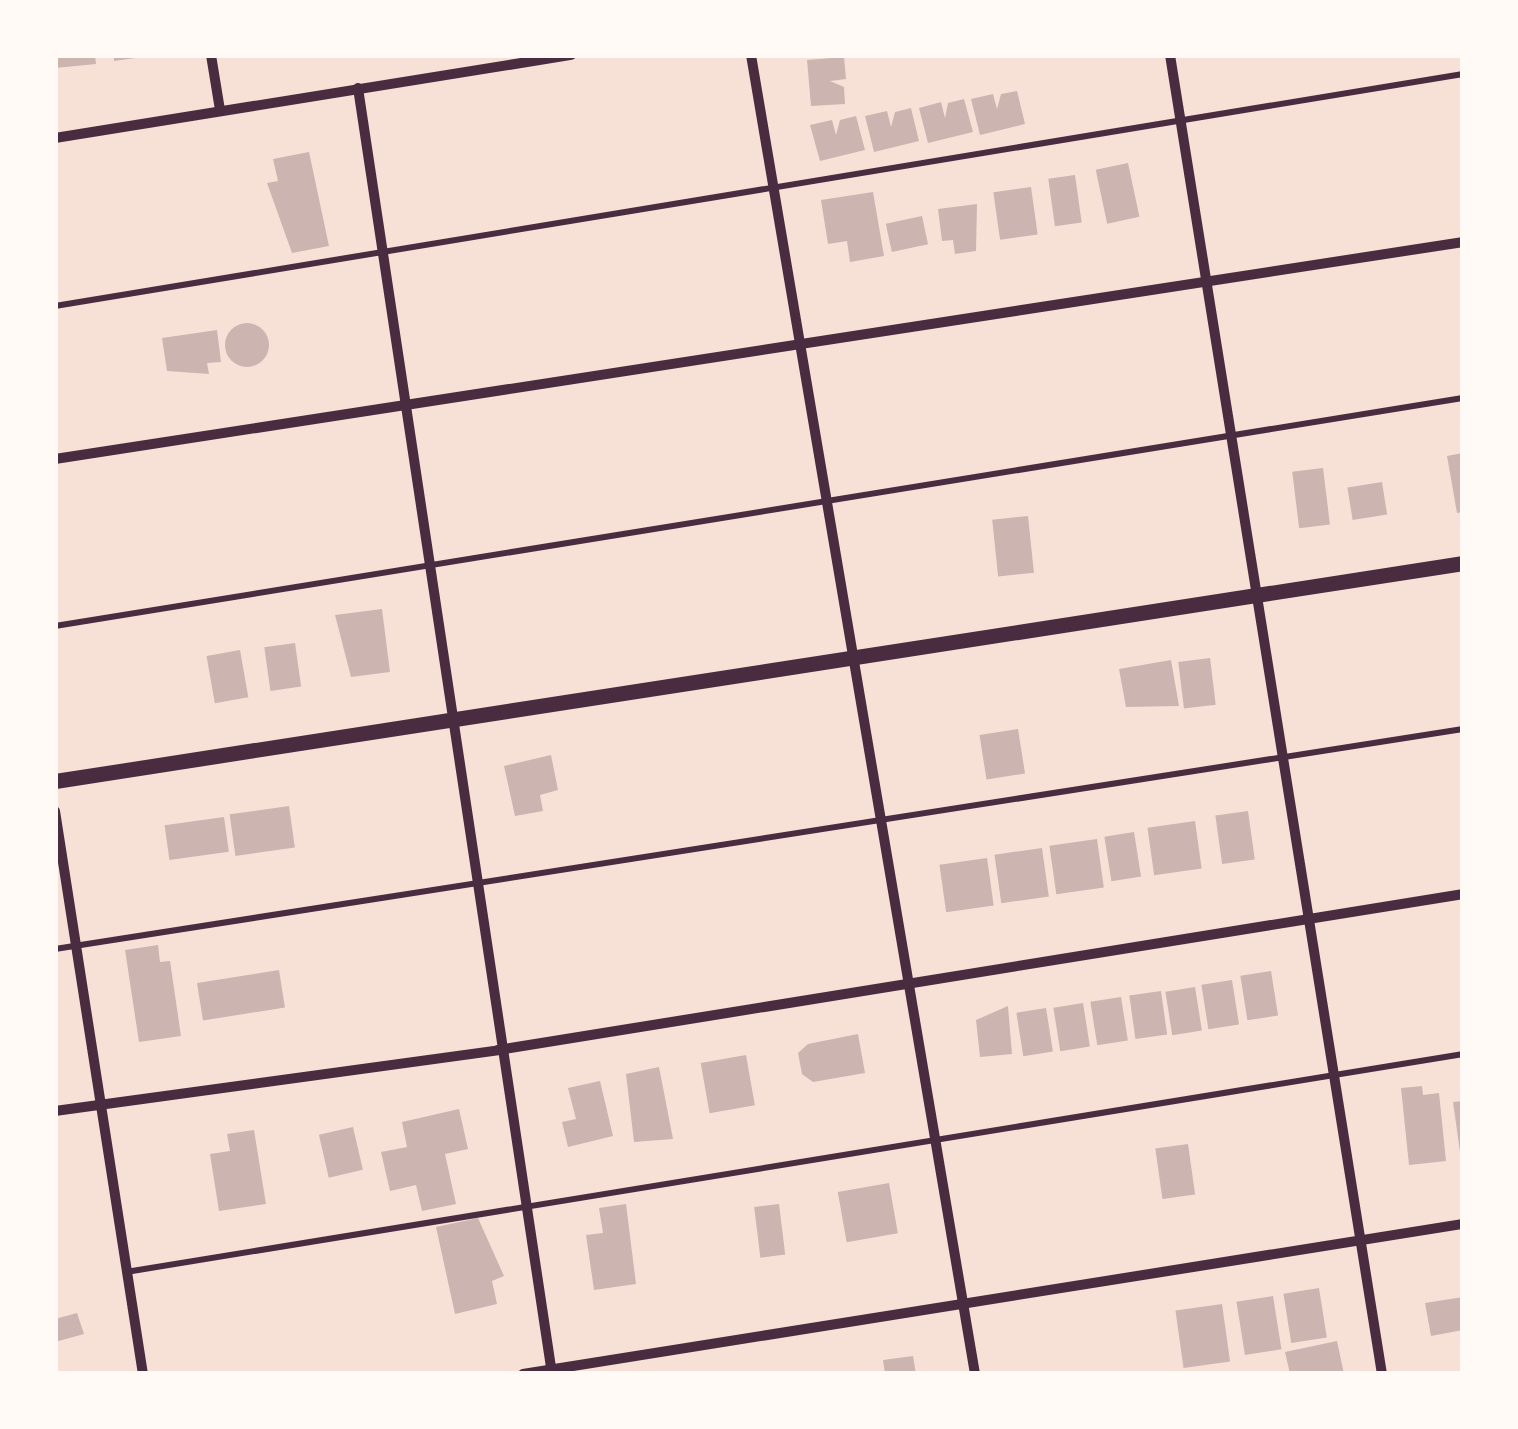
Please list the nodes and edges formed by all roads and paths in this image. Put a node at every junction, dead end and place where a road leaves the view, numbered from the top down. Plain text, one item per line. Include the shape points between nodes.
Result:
1 (210, 55) edge
2 (571, 55) edge
3 (751, 55) edge
4 (1170, 55) edge
5 (1463, 74) edge
6 (358, 88) junction
7 (220, 110) junction
8 (1178, 120) junction
9 (55, 138) edge
10 (776, 184) junction
11 (1463, 242) edge
12 (378, 250) junction
13 (1204, 284) junction
14 (55, 306) edge
15 (802, 347) junction
16 (1463, 398) edge
17 (405, 403) junction
18 (1230, 435) junction
19 (55, 459) edge
20 (829, 498) junction
21 (1463, 563) edge
22 (428, 566) junction
23 (1258, 592) junction
24 (55, 626) edge
25 (859, 662) junction
26 (451, 722) junction
27 (1463, 729) edge
28 (1286, 756) junction
29 (55, 780) edge
30 (55, 812) edge
31 (884, 820) junction
32 (474, 882) junction
33 (1463, 894) edge
34 (1313, 918) junction
35 (76, 945) junction
36 (55, 949) edge
37 (910, 983) junction
38 (498, 1050) junction
39 (1463, 1054) edge
40 (1338, 1075) junction
41 (96, 1104) junction
42 (55, 1111) edge
43 (936, 1142) junction
44 (524, 1204) junction
45 (1463, 1224) edge
46 (1365, 1240) junction
47 (125, 1272) junction
48 (964, 1304) junction
49 (552, 1372) edge
50 (143, 1374) edge
51 (523, 1374) edge
52 (974, 1374) edge
53 (1382, 1374) edge

1 - 7 street
2 - 6 street
3 - 10 street
4 - 8 street
5 - 8 lane
6 - 7 street
6 - 12 street
7 - 9 street
8 - 10 lane
8 - 13 street
10 - 12 lane
10 - 15 street
11 - 13 street
12 - 14 lane
12 - 17 street
13 - 15 street
13 - 18 street
15 - 17 street
15 - 20 street
16 - 18 lane
17 - 19 street
17 - 22 street
18 - 20 lane
18 - 23 street
20 - 22 lane
20 - 25 street
21 - 23 street
22 - 24 lane
22 - 26 street
23 - 25 street
23 - 28 street
25 - 26 street
25 - 31 street
26 - 29 street
26 - 32 street
27 - 28 lane
28 - 31 lane
28 - 34 street
30 - 35 street
31 - 32 lane
31 - 37 street
32 - 35 lane
32 - 38 street
33 - 34 street
34 - 37 street
34 - 40 street
35 - 36 lane
35 - 41 street
37 - 38 street
37 - 43 street
38 - 41 street
38 - 44 street
39 - 40 lane
40 - 43 lane
40 - 46 street
41 - 42 street
41 - 47 street
43 - 44 lane
43 - 48 street
44 - 47 lane
44 - 49 street
45 - 46 street
46 - 48 street
46 - 53 street
47 - 50 street
48 - 49 street
48 - 52 street
49 - 51 street

